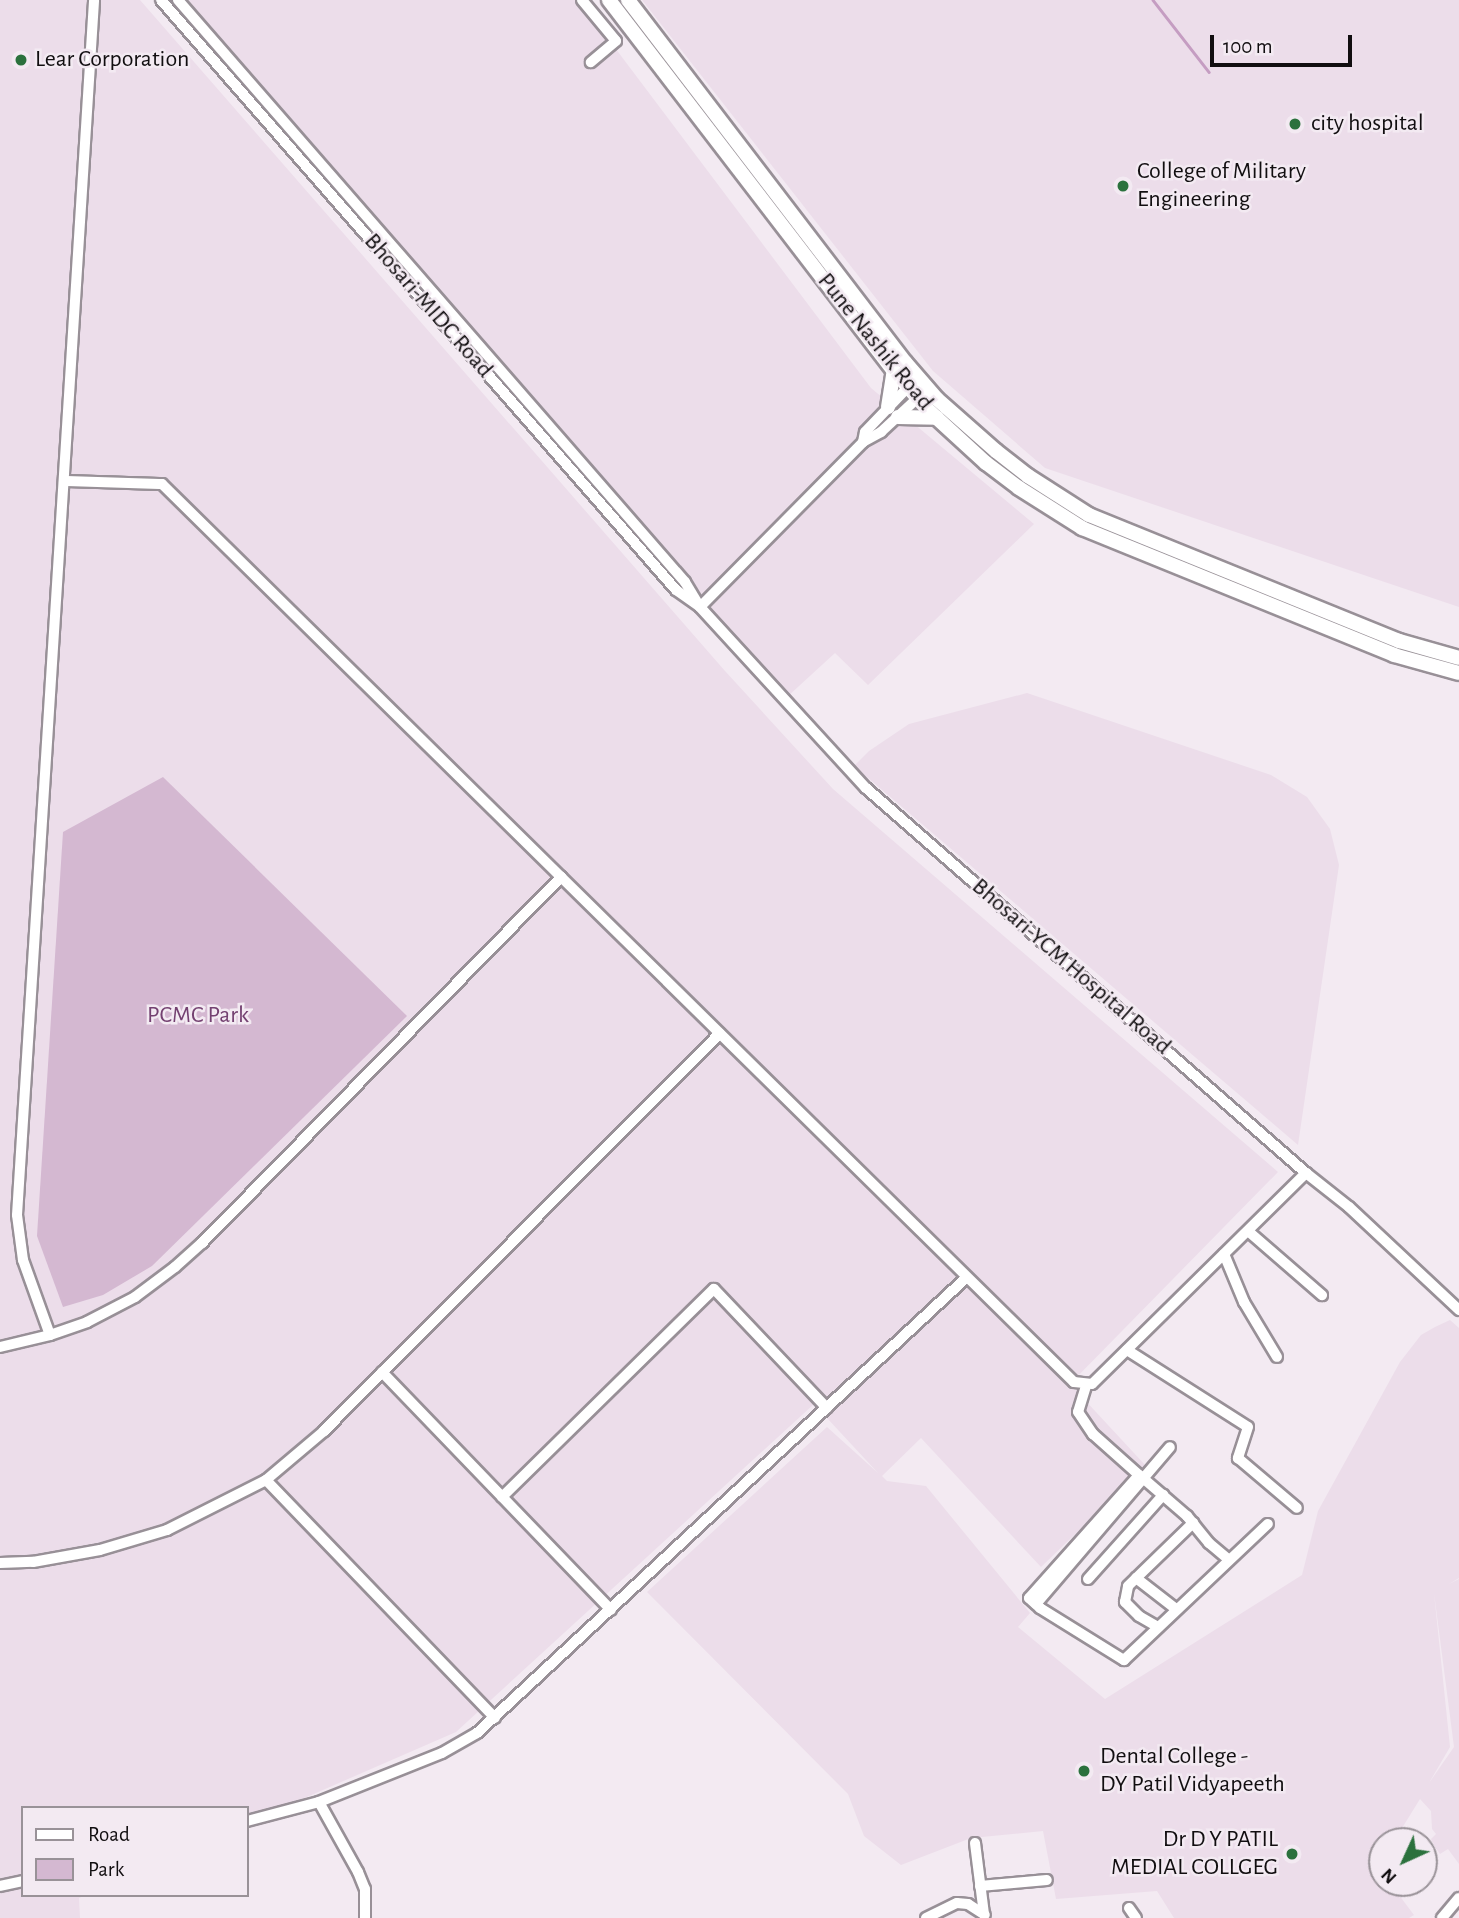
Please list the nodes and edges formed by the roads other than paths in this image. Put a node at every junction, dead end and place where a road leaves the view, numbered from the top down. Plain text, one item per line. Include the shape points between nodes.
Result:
1 (94, 0) edge
2 (161, 0) edge
3 (178, 0) edge
4 (582, 0) edge
5 (609, 0) edge
6 (628, 0) edge
7 (591, 62) dead end
8 (894, 371) junction
9 (918, 388) junction
10 (893, 412) junction
11 (937, 418) junction
12 (64, 481) junction
13 (700, 607) junction
14 (1459, 657) edge
15 (1459, 673) edge
16 (561, 877) junction
17 (720, 1033) junction
18 (1307, 1173) junction
19 (1248, 1231) junction
20 (1224, 1254) junction
21 (967, 1278) junction
22 (1322, 1295) dead end
23 (1459, 1310) edge
24 (50, 1335) junction
25 (0, 1347) edge
26 (1127, 1350) junction
27 (1277, 1357) dead end
28 (382, 1372) junction
29 (1086, 1386) junction
30 (827, 1408) junction
31 (1168, 1445) dead end
32 (1142, 1477) junction
33 (266, 1480) junction
34 (1163, 1495) junction
35 (502, 1497) junction
36 (1297, 1508) dead end
37 (1193, 1523) junction
38 (1268, 1524) dead end
39 (1229, 1560) junction
40 (0, 1563) edge
41 (1136, 1578) junction
42 (1088, 1579) dead end
43 (1177, 1609) junction
44 (611, 1610) junction
45 (1158, 1627) junction
46 (495, 1718) junction
47 (319, 1802) junction
48 (248, 1821) edge
49 (975, 1843) dead end
50 (1047, 1880) dead end
51 (21, 1881) edge
52 (0, 1886) edge
53 (980, 1886) junction
54 (1459, 1898) edge
55 (1129, 1908) dead end
56 (986, 1916) edge
57 (365, 1918) edge
58 (926, 1918) edge
59 (1136, 1918) edge
60 (1442, 1918) edge

1 - 12 street
2 - 13 street, Bhosari-MIDC Road via 676,590
3 - 13 street, Bhosari-MIDC Road via 685,582
4 - 7 street via 616,41
5 - 8 highway, Pune Nashik Road
6 - 9 highway, Pune Nashik Road
8 - 9 highway, Pune Nashik Road
8 - 10 highway
9 - 10 street
9 - 10 street
9 - 11 highway, Pune Nashik Road
9 - 14 highway, Pune Nashik Road via 1006,460 1089,515 1399,641
10 - 11 highway
10 - 13 street via 865,432 863,442
11 - 15 highway, Pune Nashik Road via 1019,488 1082,528 1394,655
12 - 16 street via 162,484
12 - 24 street via 17,1215 23,1260
13 - 18 street, Bhosari-YCM Hospital Road via 866,788
16 - 17 street
16 - 24 street via 191,1253 135,1297
17 - 21 street
17 - 28 street
18 - 19 street
18 - 23 street, Bhosari-YCM Hospital Road
19 - 20 street
19 - 22 street
20 - 26 street
20 - 27 street via 1244,1302
21 - 29 street via 1070,1379
21 - 30 street
24 - 25 street
26 - 29 street
26 - 36 street via 1248,1427 1238,1458
28 - 33 street via 314,1441
28 - 35 street
29 - 32 street via 1078,1412 1093,1434
30 - 35 street via 714,1289
30 - 44 street
31 - 32 street
32 - 34 street
32 - 45 street via 1029,1598 1124,1660
33 - 40 street via 156,1534 89,1552
33 - 46 street
34 - 37 street
34 - 42 street
35 - 44 street
37 - 39 street
37 - 41 street
38 - 39 street
39 - 43 street
41 - 43 street
41 - 45 street via 1128,1586 1125,1601
43 - 45 street
44 - 46 street
46 - 47 street via 442,1753
47 - 48 street
47 - 57 street via 365,1889
49 - 53 street
50 - 53 street
51 - 52 street
53 - 56 street
54 - 60 street
55 - 59 street
56 - 58 street via 968,1904 957,1903

